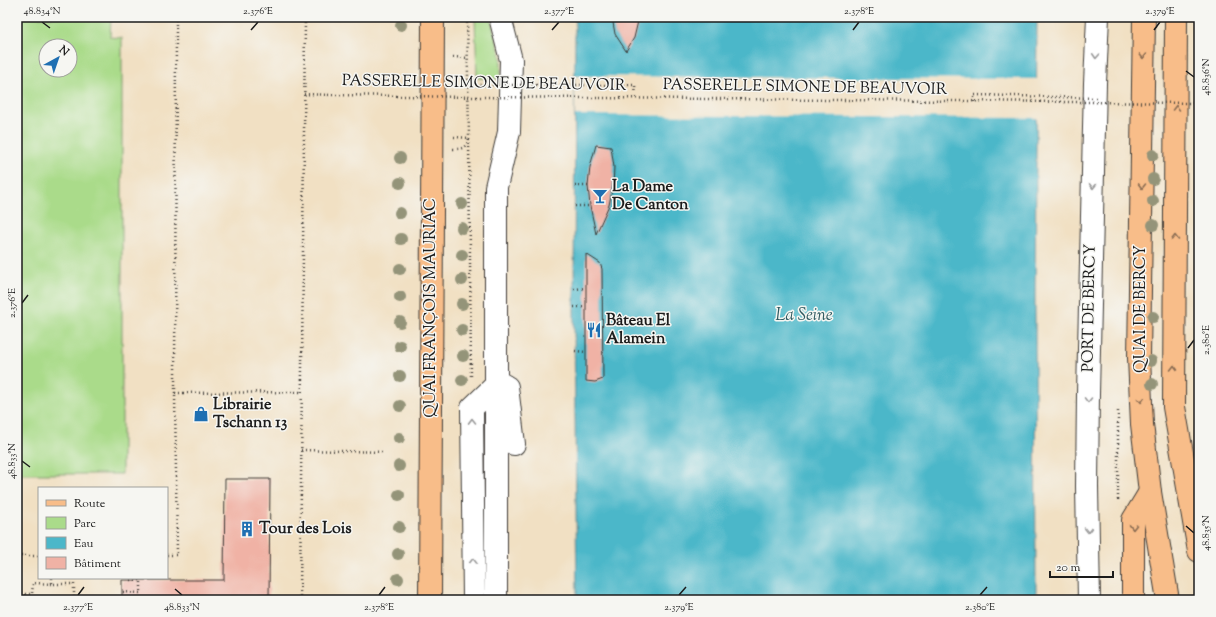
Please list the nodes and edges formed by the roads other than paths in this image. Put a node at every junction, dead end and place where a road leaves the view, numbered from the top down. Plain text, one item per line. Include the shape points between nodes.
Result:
1 (433, 17) edge
2 (500, 17) edge
3 (1098, 17) edge
4 (1144, 17) edge
5 (1176, 17) edge
6 (511, 313) dead end
7 (501, 385) junction
8 (1174, 407) junction
9 (514, 444) dead end
10 (1199, 477) edge
11 (1150, 492) junction
12 (1199, 551) edge
13 (430, 600) edge
14 (474, 600) edge
15 (496, 600) edge
16 (1089, 600) edge
17 (1133, 600) edge
18 (1168, 600) edge

1 - 13 main road, QUAI FRANÇOIS MAURIAC
2 - 7 street via 511,60 509,132 496,187
3 -> 16 street, PORT DE BERCY via 1088,394
4 -> 11 main road, QUAI DE BERCY via 1139,358 1142,424
8 -> 5 main road, QUAI DE BERCY
6 - 7 street
7 - 9 street
14 -> 7 street via 472,408
7 - 15 street
8 - 10 main road
8 - 12 main road, QUAI DE BERCY
11 -> 17 main road via 1133,520
11 - 18 main road, QUAI DE BERCY

